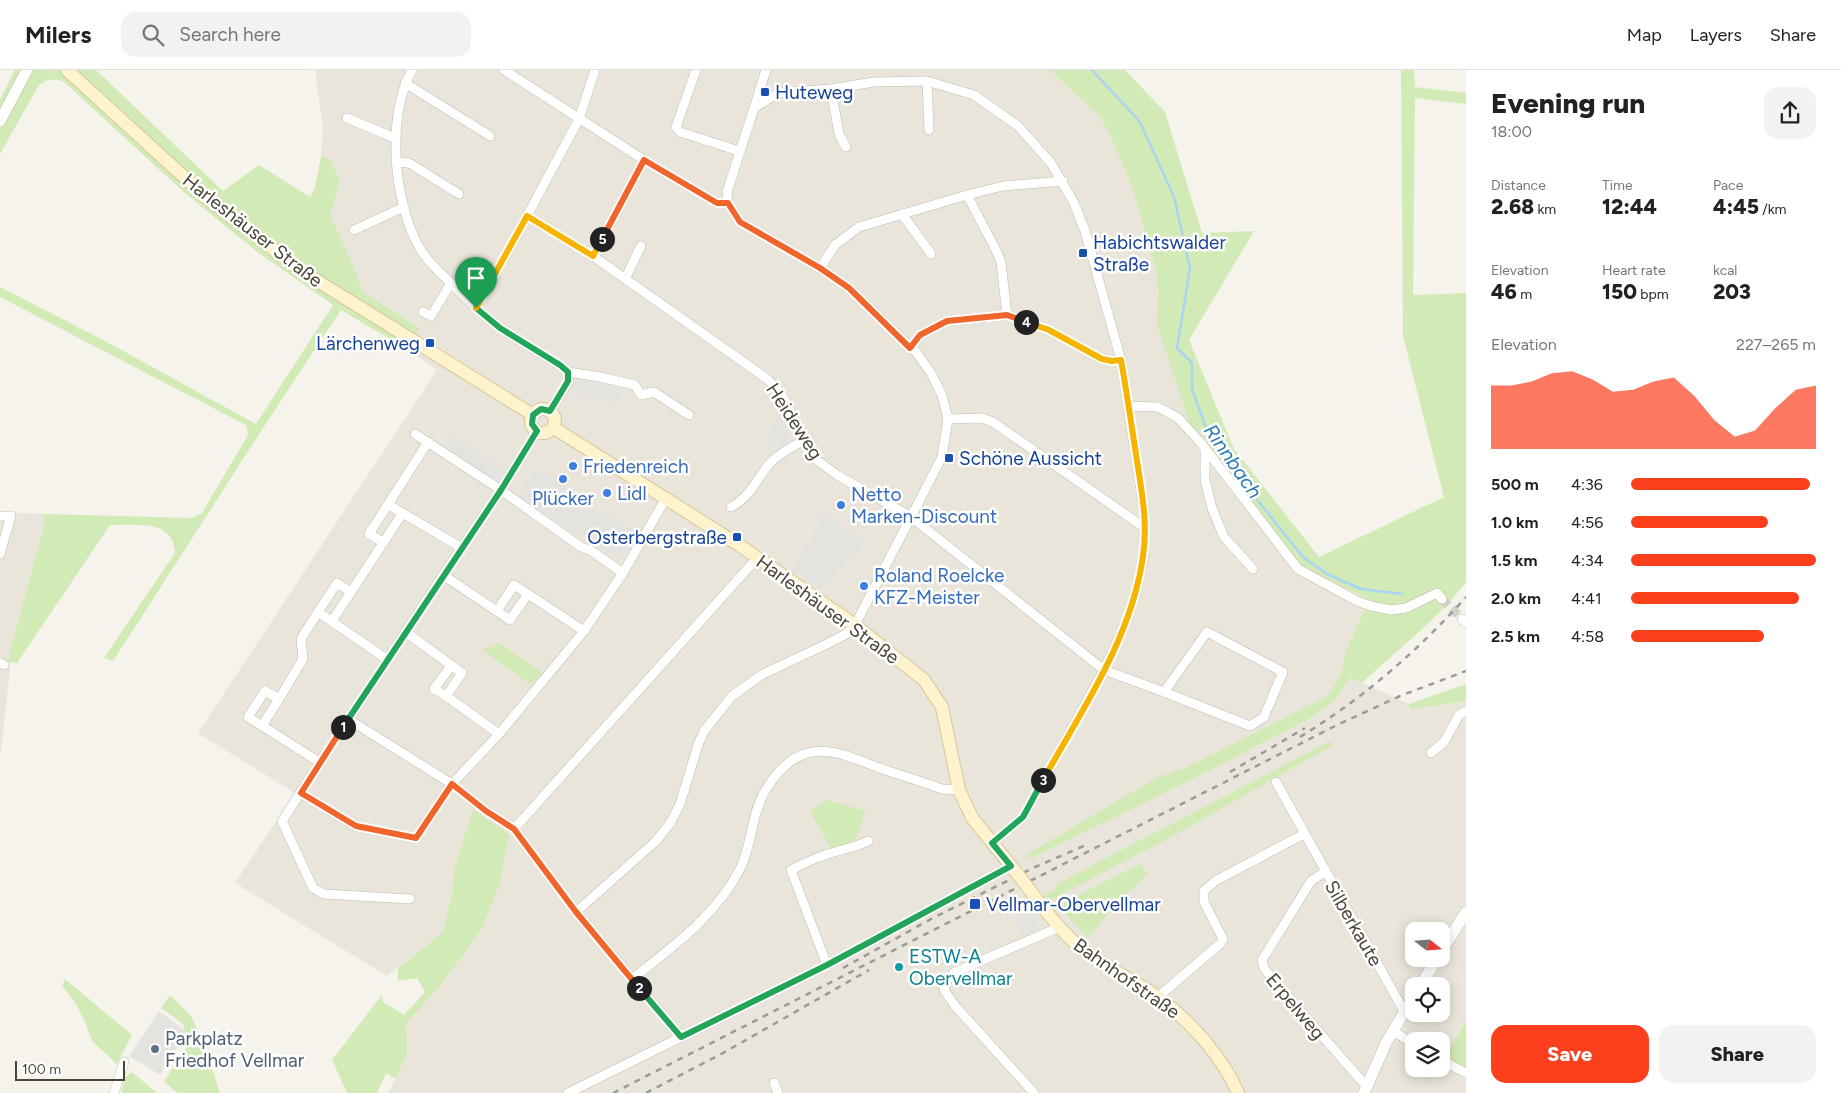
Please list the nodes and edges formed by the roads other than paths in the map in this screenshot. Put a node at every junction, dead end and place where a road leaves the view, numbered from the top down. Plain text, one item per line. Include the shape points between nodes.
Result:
1 (27, 70) edge
2 (67, 70) edge
3 (412, 70) edge
4 (504, 70) edge
5 (595, 70) edge
6 (696, 70) edge
7 (766, 70) edge
8 (927, 81) junction
9 (405, 83) junction
10 (832, 89) junction
11 (754, 108) junction
12 (347, 118) dead end
13 (579, 119) junction
14 (0, 121) edge
15 (930, 130) dead end
16 (490, 136) dead end
17 (395, 138) junction
18 (846, 146) dead end
19 (739, 152) junction
20 (644, 160) junction
21 (396, 162) junction
22 (1063, 181) junction
23 (459, 194) dead end
24 (967, 195) junction
25 (728, 203) junction
26 (404, 207) junction
27 (902, 214) junction
28 (527, 216) junction
29 (354, 230) dead end
30 (641, 246) dead end
31 (930, 254) dead end
32 (593, 256) junction
33 (820, 268) junction
34 (624, 279) junction
35 (451, 283) junction
36 (476, 308) junction
37 (423, 312) dead end
38 (1007, 315) junction
39 (910, 348) junction
40 (1121, 360) junction
41 (568, 372) junction
42 (1129, 406) junction
43 (550, 411) junction
44 (534, 414) junction
45 (690, 415) dead end
46 (948, 419) junction
47 (554, 428) junction
48 (537, 431) junction
49 (415, 434) dead end
50 (803, 441) junction
51 (428, 442) junction
52 (1205, 449) junction
53 (501, 490) junction
54 (666, 498) junction
55 (389, 505) junction
56 (731, 507) dead end
57 (402, 514) junction
58 (0, 516) edge
59 (911, 517) junction
60 (1145, 528) junction
61 (383, 542) junction
62 (462, 548) junction
63 (0, 554) edge
64 (758, 557) junction
65 (1252, 569) dead end
66 (623, 573) junction
67 (443, 575) junction
68 (351, 592) junction
69 (528, 594) junction
70 (1442, 599) dead end
71 (496, 611) junction
72 (318, 612) junction
73 (332, 622) junction
74 (855, 625) junction
75 (584, 632) junction
76 (407, 633) junction
77 (388, 660) junction
78 (451, 666) junction
79 (1104, 670) junction
80 (1164, 692) junction
81 (446, 696) junction
82 (279, 699) junction
83 (1466, 711) edge
84 (348, 719) junction
85 (262, 726) junction
86 (499, 734) junction
87 (1431, 753) dead end
88 (321, 763) junction
89 (1276, 782) dead end
90 (452, 784) junction
91 (959, 790) junction
92 (301, 793) junction
93 (514, 829) junction
94 (1304, 834) junction
95 (868, 841) dead end
96 (992, 843) junction
97 (1013, 869) junction
98 (1325, 872) junction
99 (410, 899) dead end
100 (576, 912) junction
101 (1466, 912) edge
102 (1060, 927) junction
103 (1450, 938) edge
104 (827, 965) junction
105 (632, 980) junction
106 (1158, 997) junction
107 (1404, 1011) joint
108 (1393, 1031) junction
109 (681, 1037) junction
110 (1405, 1038) edge
111 (124, 1062) dead end
112 (1450, 1065) edge
113 (1466, 1074) edge
114 (774, 1083) dead end
115 (1366, 1090) edge
116 (1030, 1092) edge
117 (114, 1093) edge
118 (568, 1093) edge
119 (778, 1093) edge
120 (1238, 1093) edge

1 - 14 street
2 - 44 main road, Harleshäuser Straße via 207,198 300,270
3 - 9 street
4 - 13 street
5 - 13 street
6 - 19 street via 676,127 680,132
7 - 11 street
8 - 10 street via 874,82
8 - 15 street
8 - 22 street via 974,95 1018,126
9 - 16 street
9 - 17 street
10 - 11 street via 778,93
10 - 18 street via 839,134
11 - 19 street
12 - 17 street
13 - 20 street
13 - 28 street
17 - 21 street
19 - 25 street via 727,192
20 - 25 street via 717,203
20 - 32 street
21 - 23 street via 409,163
21 - 26 street
22 - 24 street via 1003,186
22 - 40 street via 1085,231
24 - 27 street
24 - 38 street via 1001,262
25 - 33 street via 740,222
26 - 29 street
26 - 35 street via 424,255
27 - 31 street
27 - 33 street via 860,227 835,245
28 - 32 street, Heideweg
28 - 36 street
30 - 34 street
32 - 34 street, Heideweg
33 - 39 street via 849,288
34 - 50 street, Heideweg via 766,378 785,400
35 - 36 street
35 - 37 street via 431,316
36 - 41 street via 500,328
38 - 39 street via 947,321 920,335
38 - 40 street via 1049,330 1102,359
39 - 46 street via 931,373
40 - 42 street
41 - 43 street via 568,381
41 - 45 street via 635,385 641,395 654,392
42 - 52 street via 1158,407 1178,418
42 - 60 street
43 - 44 main road via 541,409
43 - 47 main road via 555,418
44 - 48 main road via 532,424
46 - 59 street via 942,457
46 - 60 street via 982,418 993,422
47 - 48 main road via 546,433
47 - 54 main road, Harleshäuser Straße
48 - 53 street
49 - 51 street
50 - 56 street via 777,457 751,492
50 - 59 street, Heideweg via 814,458 838,475
51 - 53 street
51 - 55 street
52 - 65 street via 1205,480 1212,508 1224,536
52 - 70 street via 1298,569 1370,606 1391,610 1406,608 1437,593
53 - 62 street
53 - 66 street
54 - 64 main road, Harleshäuser Straße
54 - 66 street
55 - 57 street
55 - 61 street via 369,534
57 - 61 street
57 - 62 street
58 - 63 street via 11,516
59 - 74 street
59 - 79 street, Heideweg
60 - 79 street via 1144,555 1137,588 1127,620
61 - 68 street
62 - 67 street
64 - 74 main road, Harleshäuser Straße
64 - 93 street
66 - 75 street
67 - 71 street
67 - 76 street
68 - 72 street via 337,583
68 - 73 street
69 - 71 street via 510,620
69 - 71 street via 514,585
69 - 75 street
72 - 73 street
72 - 82 street via 301,639 304,660
73 - 77 street
74 - 91 main road, Harleshäuser Straße via 924,680 935,694 942,707
74 - 100 street via 848,633 763,674 732,696 704,731 671,822 656,842
75 - 86 street
76 - 77 street
76 - 78 street
77 - 84 street
78 - 81 street via 462,674
78 - 81 street via 434,689
79 - 80 street, Heideweg
79 - 96 street via 1023,817
80 - 80 street, Heideweg via 1250,726 1264,717 1283,672 1207,632
81 - 86 street
82 - 85 street
82 - 85 street via 265,690 248,717
83 - 87 street via 1459,715 1444,742
84 - 88 street
84 - 90 street
85 - 88 street
86 - 90 street
88 - 92 street
89 - 94 street, Silberkaute
90 - 92 street via 416,838 356,826
90 - 93 street
91 - 96 main road, Harleshäuser Straße via 973,819
91 - 105 street via 942,789 829,751 807,753 787,764 763,794 749,845 727,892 699,924
92 - 99 street via 282,821 313,888 324,894
93 - 100 street
94 - 98 street, Silberkaute
94 - 106 street via 1216,881 1204,891 1204,902 1223,939
95 - 104 street via 810,860 791,870
96 - 97 main road, Bahnhofstraße
97 - 102 main road, Bahnhofstraße, bridge
97 - 104 street
98 - 107 street, Silberkaute
98 - 115 street, Erpelweg via 1311,881 1262,960 1274,981
100 - 105 street
101 - 103 street
102 - 106 main road, Bahnhofstraße via 1097,959
102 - 116 street via 955,972 946,980 944,990
104 - 109 street
105 - 109 street
106 - 120 main road, Bahnhofstraße via 1188,1022 1212,1049
107 - 108 street
108 - 110 street
108 - 115 street
109 - 118 street
111 - 117 street
112 - 113 street
114 - 119 street

